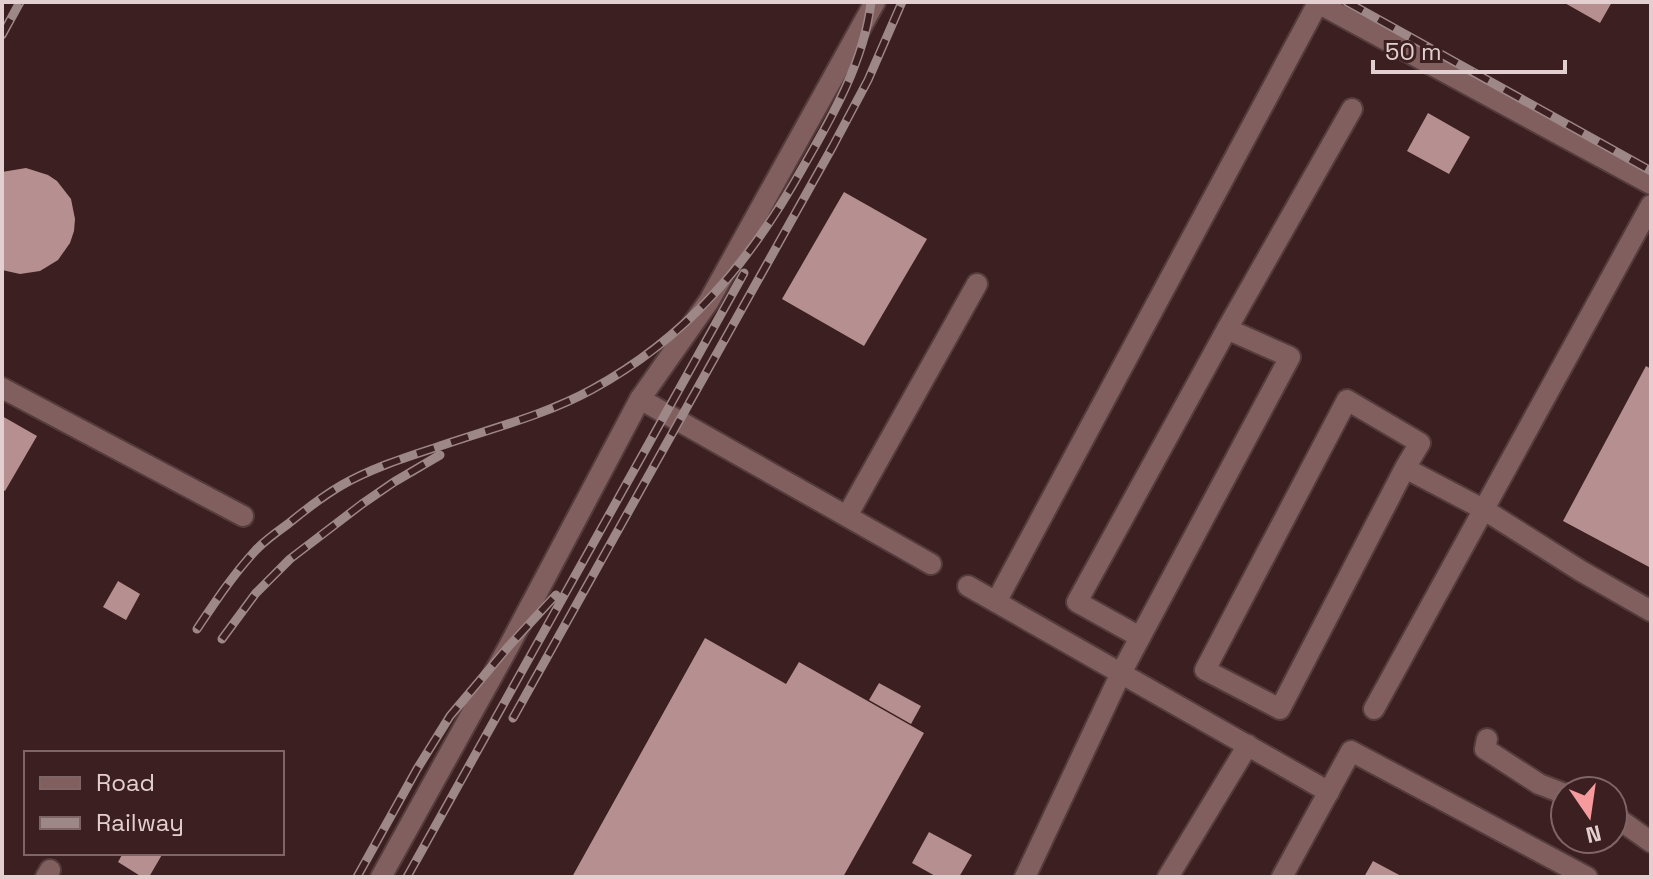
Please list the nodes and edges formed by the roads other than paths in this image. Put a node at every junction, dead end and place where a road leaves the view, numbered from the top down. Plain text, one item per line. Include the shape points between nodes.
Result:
1 (875, 2) edge
2 (1317, 2) edge
3 (1352, 109) dead end
4 (1651, 184) edge
5 (1651, 205) edge
6 (977, 284) dead end
7 (1227, 329) junction
8 (2, 388) edge
9 (640, 399) junction
10 (1405, 468) junction
11 (1483, 509) junction
12 (243, 516) dead end
13 (847, 516) junction
14 (931, 564) dead end
15 (968, 586) dead end
16 (996, 602) junction
17 (1651, 611) edge
18 (1140, 637) junction
19 (1121, 673) junction
20 (1374, 709) dead end
21 (1487, 739) dead end
22 (1248, 745) junction
23 (1549, 788) edge
24 (1329, 792) junction
25 (1629, 826) edge
26 (1651, 842) edge
27 (381, 877) edge
28 (1025, 877) edge
29 (1168, 877) edge
30 (1282, 877) edge
31 (1587, 877) edge

1 - 9 lane via 709,301
2 - 4 lane
2 - 16 lane
3 - 7 lane
5 - 11 lane
6 - 13 lane
7 - 18 lane via 1077,602
7 - 18 lane via 1290,357
8 - 12 lane
9 - 13 lane
9 - 27 lane
10 - 10 lane via 1420,443 1347,400 1205,670 1280,709
10 - 11 lane
11 - 17 lane
11 - 20 lane
13 - 14 lane
15 - 16 lane
16 - 19 lane
18 - 19 lane
19 - 22 lane
19 - 28 lane
21 - 23 lane via 1485,749
22 - 24 lane
22 - 29 lane
24 - 30 lane
24 - 31 lane via 1351,751
25 - 26 lane

